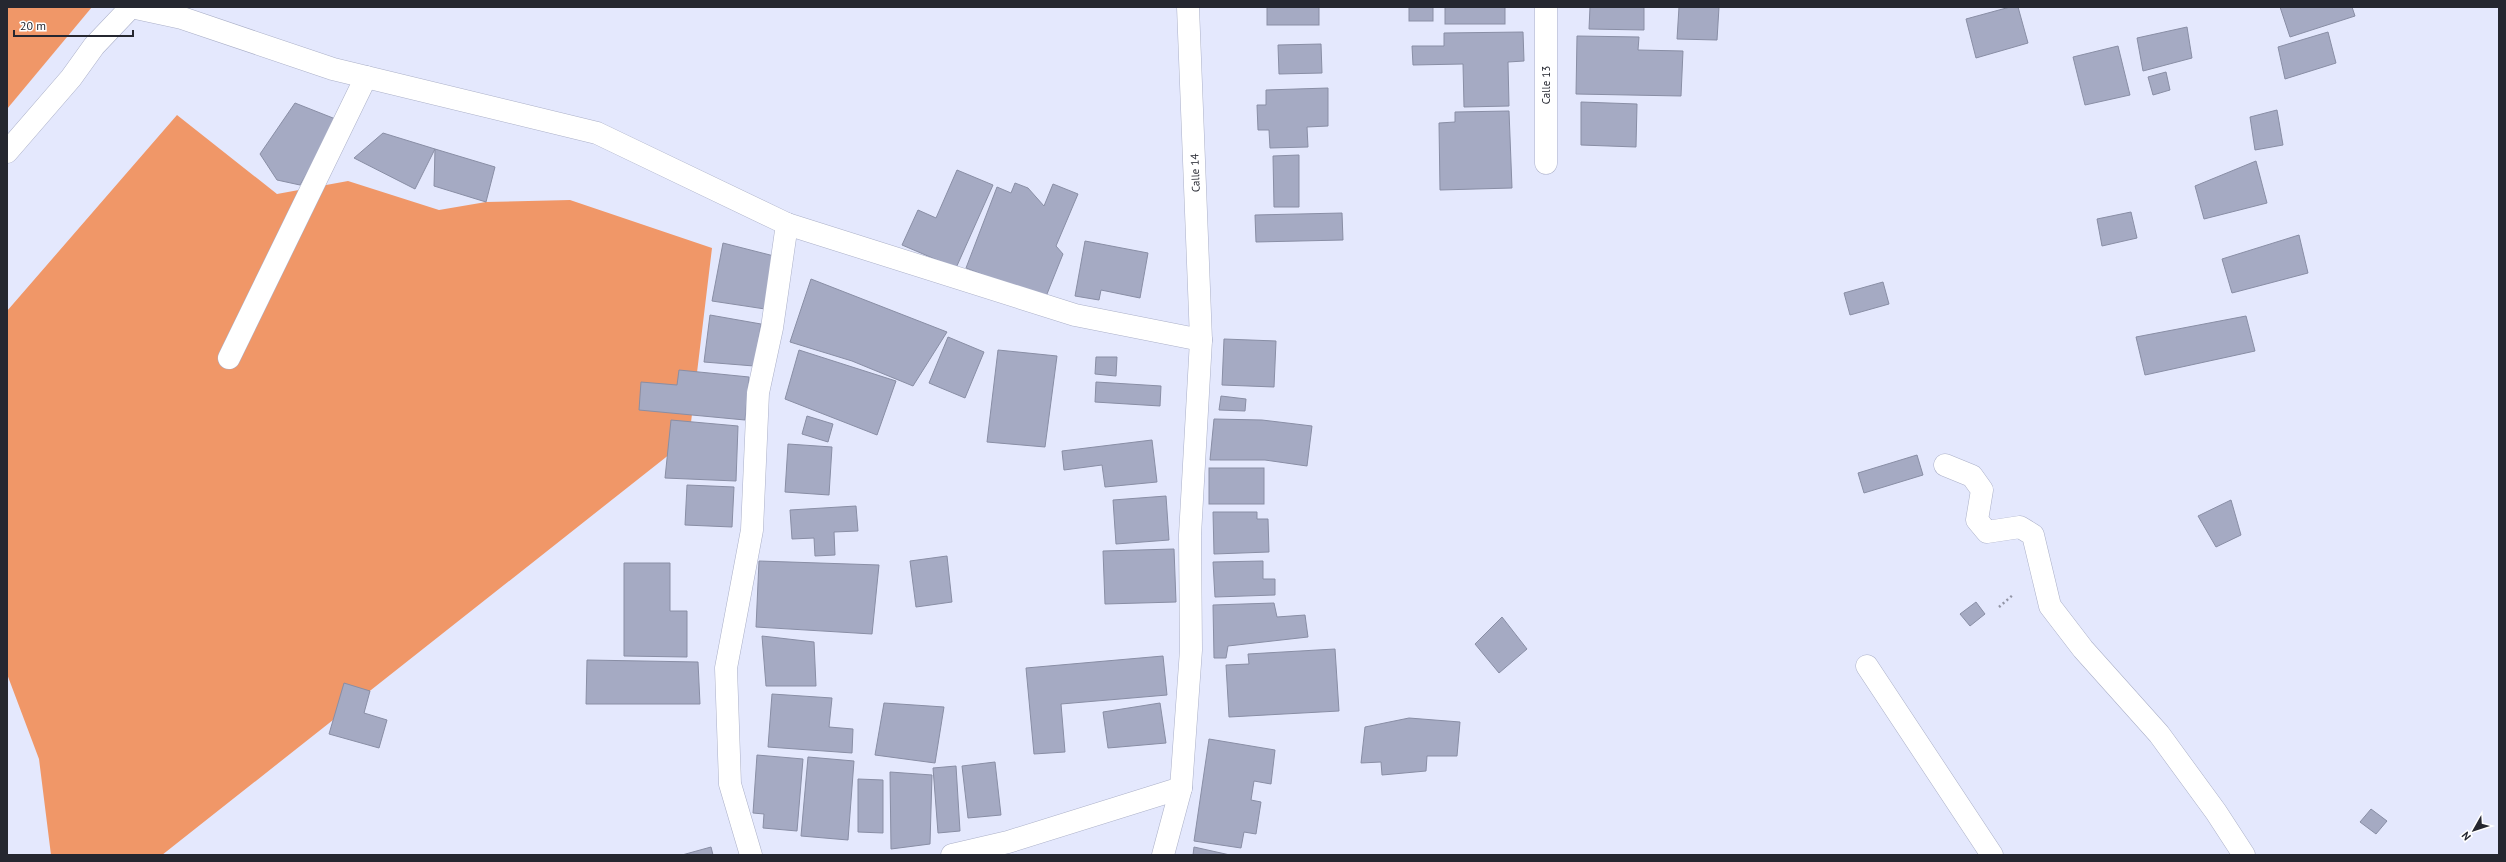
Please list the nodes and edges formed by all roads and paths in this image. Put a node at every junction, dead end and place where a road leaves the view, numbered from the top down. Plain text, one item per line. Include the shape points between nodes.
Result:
1 (131, 7) edge
2 (1188, 7) edge
3 (1546, 7) edge
4 (366, 77) junction
5 (7, 152) edge
6 (1546, 163) dead end
7 (787, 224) junction
8 (1201, 340) junction
9 (229, 358) dead end
10 (1945, 465) dead end
11 (1867, 666) dead end
12 (1181, 788) junction
13 (751, 855) edge
14 (952, 855) edge
15 (1163, 855) edge
16 (1992, 855) edge
17 (2244, 855) edge

1 - 4 street via 182,18 333,69
1 - 5 street via 94,46 71,78
2 - 8 street, Calle 14
3 - 6 street, Calle 13
4 - 7 street via 597,134
4 - 9 street
7 - 8 street via 1075,315
7 - 13 street via 772,328 758,393 752,530 726,668 730,784
8 - 12 street, Calle 14 via 1190,535 1191,650
10 - 17 street via 1972,476 1982,490 1977,520 1987,532 2020,527 2033,535 2050,606 2159,734
11 - 16 street
12 - 14 street via 1008,842
12 - 15 street, Calle 14

